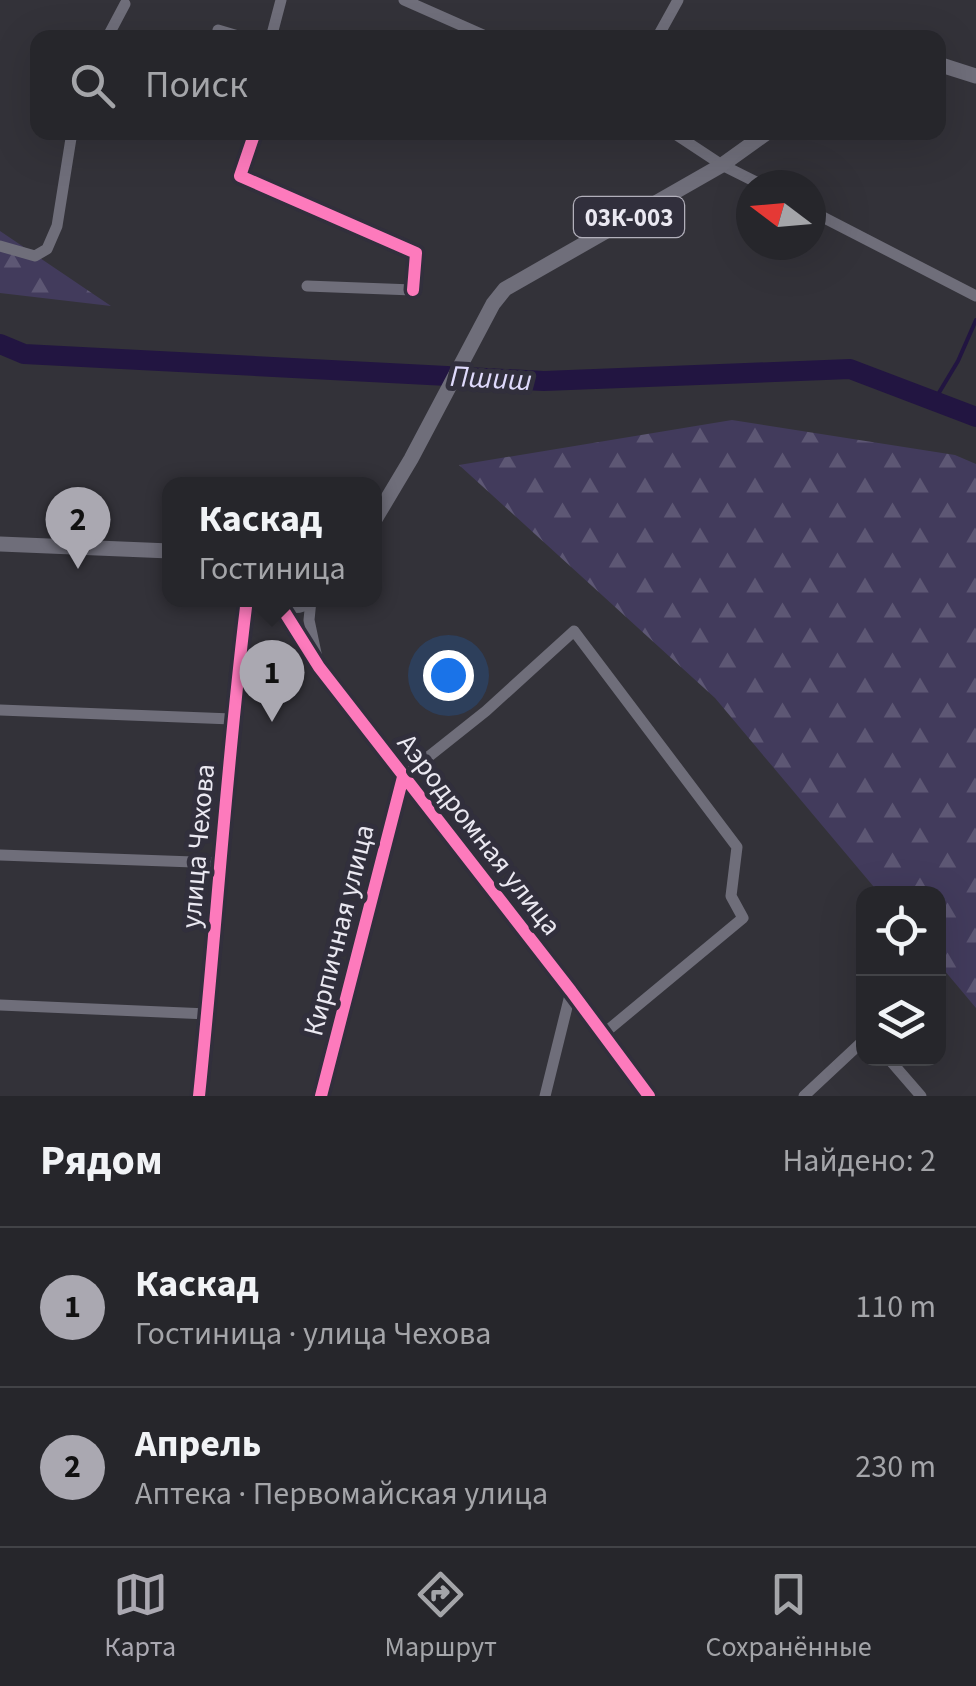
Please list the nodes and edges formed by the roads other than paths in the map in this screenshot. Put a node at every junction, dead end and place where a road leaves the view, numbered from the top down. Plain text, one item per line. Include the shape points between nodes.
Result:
1 (281, 0) edge
2 (404, 0) edge
3 (678, 0) edge
4 (125, 4) dead end
5 (110, 30) edge
6 (273, 30) edge
7 (472, 30) edge
8 (661, 30) edge
9 (946, 67) edge
10 (976, 76) edge
11 (71, 140) edge
12 (252, 140) edge
13 (684, 140) edge
14 (756, 140) edge
15 (722, 164) junction
16 (736, 171) edge
17 (826, 218) edge
18 (0, 246) edge
19 (306, 286) dead end
20 (976, 296) edge
21 (382, 508) edge
22 (0, 544) edge
23 (162, 551) edge
24 (246, 607) edge
25 (281, 607) edge
26 (311, 607) edge
27 (319, 667) junction
28 (0, 710) edge
29 (232, 719) junction
30 (403, 777) junction
31 (0, 855) edge
32 (222, 863) junction
33 (571, 991) junction
34 (0, 1005) edge
35 (208, 1014) junction
36 (602, 1034) junction
37 (856, 1047) edge
38 (895, 1066) edge
39 (199, 1096) edge
40 (321, 1096) edge
41 (545, 1096) edge
42 (649, 1096) edge
43 (804, 1096) edge
44 (920, 1096) edge

1 - 6 street
2 - 7 street
3 - 8 street
4 - 5 street
9 - 10 main road
11 - 18 street via 47,250 34,256
12 - 19 street via 240,176 416,253 414,290
13 - 15 street
14 - 15 main road, 03К-003
15 - 16 street
15 - 21 main road, 03К-003 via 505,289
17 - 20 street
22 - 23 main road
24 - 29 street, улица Чехова
25 - 27 street, Аэродромная улица
26 - 27 street, Аэродромная улица
27 - 30 street, Аэродромная улица
28 - 29 street
29 - 32 street, улица Чехова
30 - 33 street, Аэродромная улица
30 - 36 street via 574,631 736,847 731,896 743,918
30 - 40 street, Кирпичная улица
31 - 32 street
32 - 35 street, улица Чехова
33 - 36 street, Аэродромная улица
33 - 41 street
34 - 35 street
35 - 39 street, улица Чехова
36 - 42 street, Аэродромная улица
37 - 43 street
38 - 44 street

